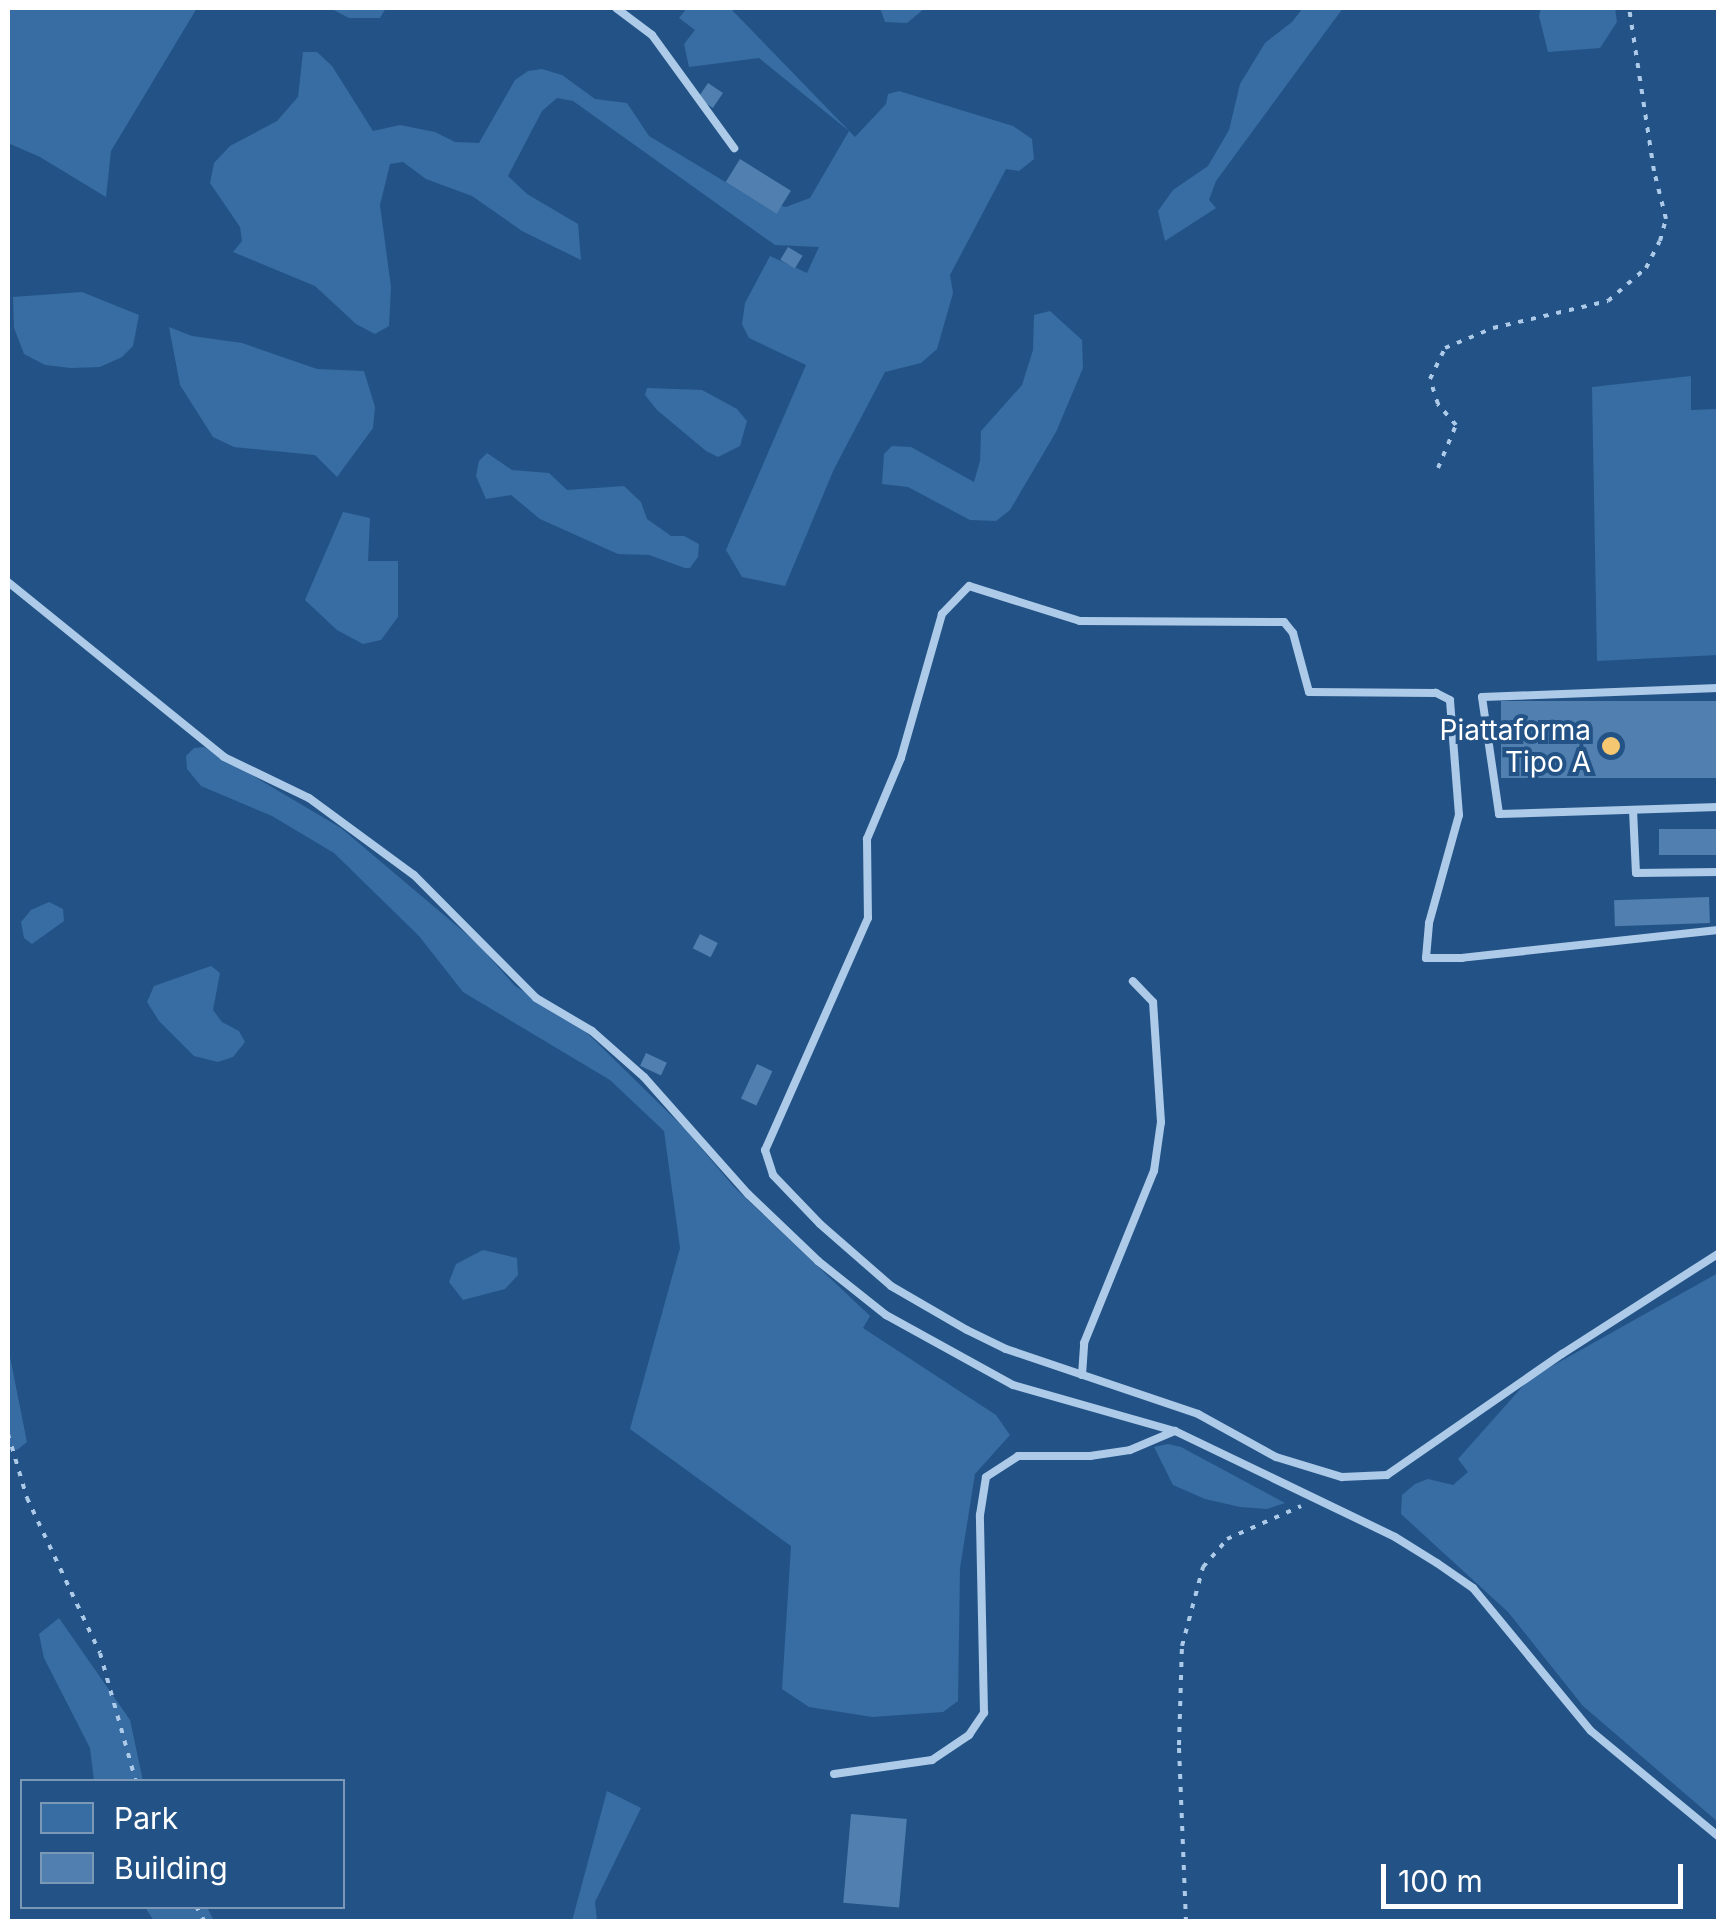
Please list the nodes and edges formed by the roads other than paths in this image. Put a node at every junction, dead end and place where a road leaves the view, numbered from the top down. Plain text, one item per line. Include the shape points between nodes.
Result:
1 (616, 8) edge
2 (734, 148) dead end
3 (8, 582) edge
4 (1718, 688) edge
5 (1718, 807) edge
6 (1633, 810) junction
7 (1718, 872) edge
8 (1718, 930) edge
9 (1133, 981) dead end
10 (1718, 1254) edge
11 (1082, 1375) junction
12 (1175, 1431) junction
13 (834, 1774) dead end
14 (1718, 1836) edge

1 - 2 lane via 652,35
3 - 12 lane via 224,757 309,798 414,874 536,998 592,1030 644,1077 748,1194 886,1315 1013,1385
4 - 6 lane via 1482,698 1499,814
5 - 6 lane
6 - 7 lane via 1636,872
8 - 11 lane via 1426,958 1459,815 1450,700 1436,693 1308,692 1294,633 1284,622 1080,621 968,586 942,614 901,758 867,839 868,918 766,1150 774,1174 891,1286 1006,1349
9 - 11 lane via 1154,1002 1161,1122 1154,1171 1084,1343
10 - 11 lane via 1387,1474 1342,1477 1276,1457 1198,1414
12 - 13 lane via 1130,1450 1018,1456 986,1478 980,1515 984,1714 969,1735 932,1760
12 - 14 lane via 1395,1537 1473,1588 1591,1732

